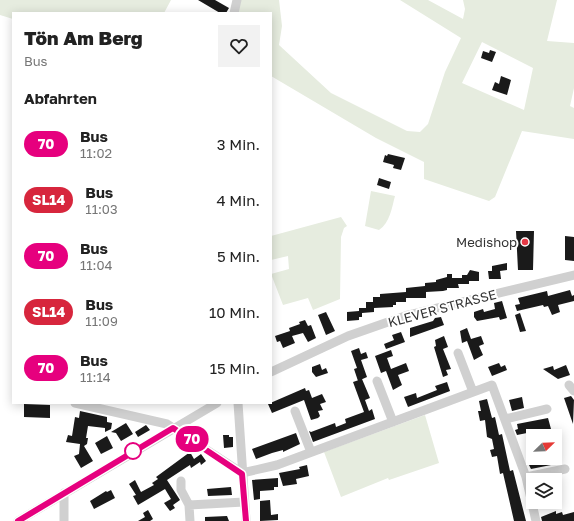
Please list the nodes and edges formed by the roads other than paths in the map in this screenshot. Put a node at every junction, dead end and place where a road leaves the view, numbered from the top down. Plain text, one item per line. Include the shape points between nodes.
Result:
1 (237, 0) edge
2 (234, 12) edge
3 (574, 275) edge
4 (458, 353) dead end
5 (272, 372) edge
6 (377, 381) dead end
7 (473, 392) junction
8 (80, 404) edge
9 (215, 404) edge
10 (238, 404) edge
11 (547, 409) dead end
12 (295, 411) dead end
13 (505, 419) junction
14 (393, 422) junction
15 (173, 428) junction
16 (311, 452) junction
17 (565, 469) dead end
18 (543, 473) edge
19 (242, 474) junction
20 (526, 476) edge
21 (181, 481) dead end
22 (64, 493) junction
23 (244, 502) junction
24 (189, 505) junction
25 (533, 509) edge
26 (18, 521) edge
27 (64, 521) edge
28 (190, 521) edge
29 (246, 521) edge
30 (536, 521) edge

1 - 2 street
3 - 5 street, KLEVER STRASSE via 408,315 348,336
4 - 7 street
6 - 14 street
7 - 13 street via 492,385
7 - 14 street
8 - 15 street via 159,421
9 - 15 street
10 - 19 street
11 - 13 street
12 - 16 street
13 - 20 street
14 - 16 street
15 - 19 street
15 - 22 street
16 - 19 street via 277,465
17 - 18 street
19 - 23 street
21 - 24 street via 181,490
22 - 26 street
22 - 27 street
23 - 24 street
23 - 29 street
24 - 28 street
25 - 30 street

